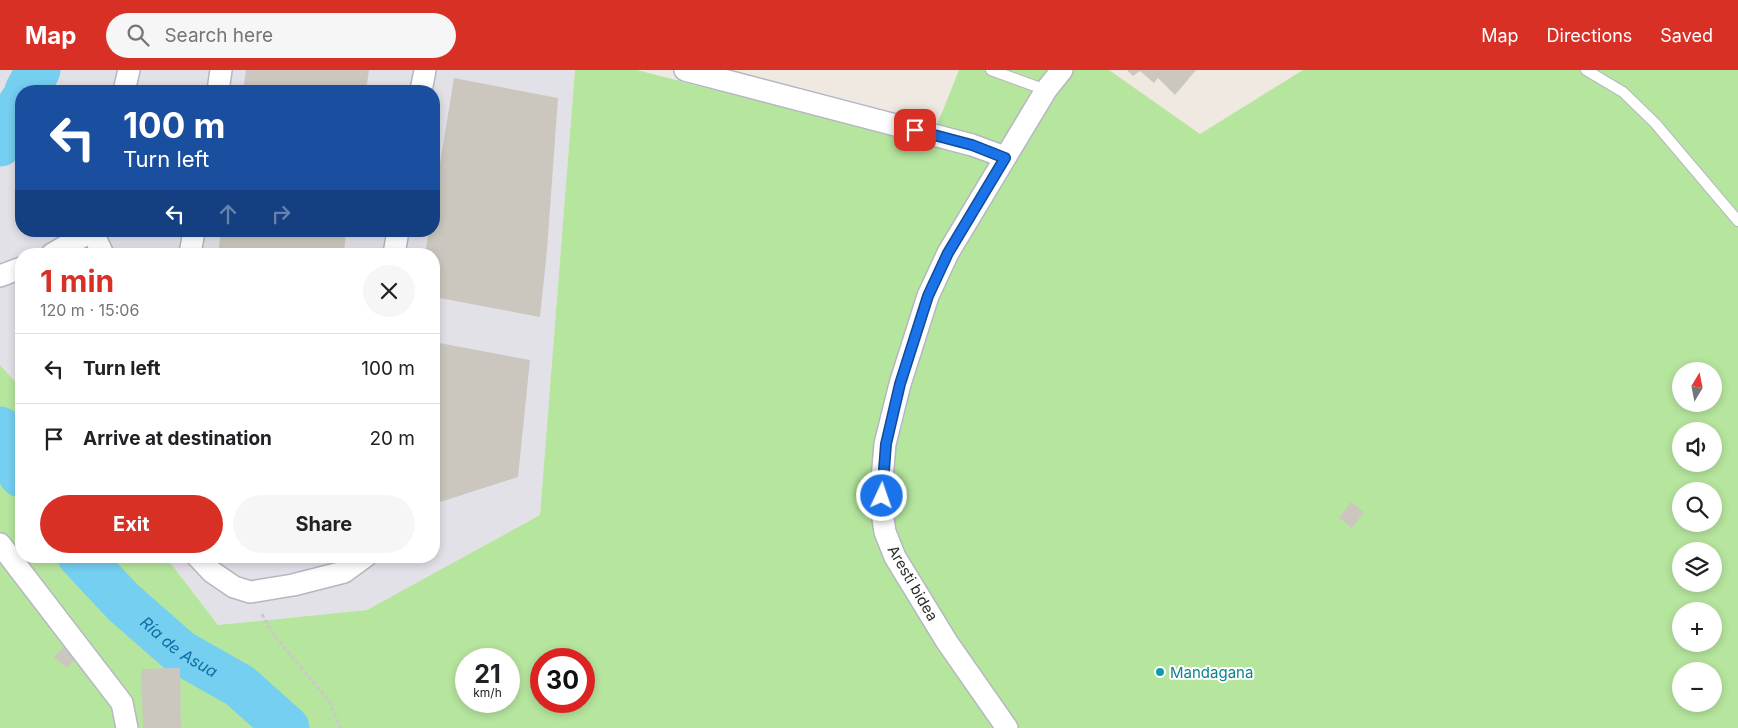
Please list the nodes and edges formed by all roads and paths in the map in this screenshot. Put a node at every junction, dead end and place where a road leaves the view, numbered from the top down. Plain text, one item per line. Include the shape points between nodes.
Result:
1 (129, 70) edge
2 (221, 70) edge
3 (425, 70) edge
4 (685, 70) edge
5 (991, 70) edge
6 (1062, 70) edge
7 (1586, 70) edge
8 (125, 85) edge
9 (219, 85) edge
10 (422, 85) edge
11 (1046, 90) junction
12 (1005, 158) junction
13 (1738, 221) edge
14 (82, 237) edge
15 (62, 248) edge
16 (15, 270) edge
17 (0, 276) edge
18 (0, 544) edge
19 (204, 563) edge
20 (356, 563) edge
21 (250, 592) junction
22 (127, 728) edge
23 (340, 728) edge
24 (1008, 728) edge

1 - 8 street
2 - 9 street
3 - 10 street
4 - 12 street via 972,145
5 - 11 lane
6 - 11 street, Aresti bidea
7 - 13 lane via 1624,92 1655,123
11 - 12 street, Aresti bidea
12 - 24 street, Aresti bidea via 948,253 928,296 900,384 886,444 882,512 885,532 895,557 947,642
14 - 15 street
16 - 17 street
18 - 22 street via 122,703
19 - 21 street via 234,587
20 - 21 street via 344,572
21 - 23 path via 273,634 330,702

